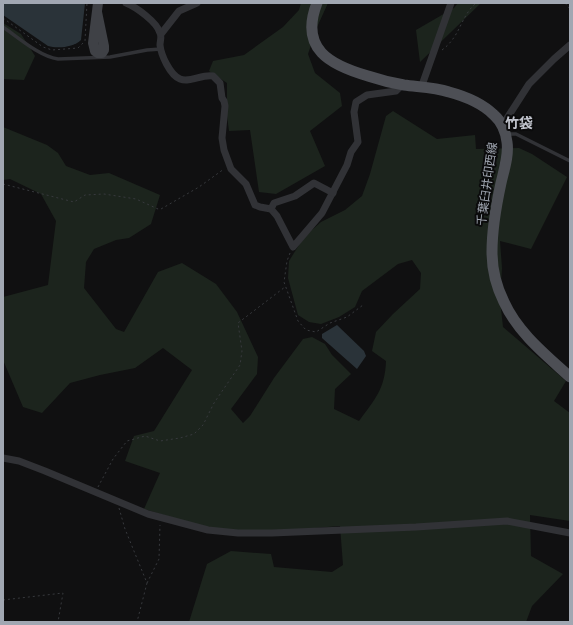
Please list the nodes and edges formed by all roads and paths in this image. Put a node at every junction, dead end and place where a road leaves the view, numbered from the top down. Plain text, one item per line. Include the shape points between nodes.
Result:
1 (87, 3) edge
2 (126, 3) edge
3 (197, 3) edge
4 (317, 3) edge
5 (451, 3) edge
6 (476, 3) edge
7 (565, 3) edge
8 (570, 9) edge
9 (3, 18) edge
10 (3, 27) edge
11 (161, 34) junction
12 (570, 45) edge
13 (161, 49) junction
14 (431, 57) junction
15 (402, 85) junction
16 (421, 88) junction
17 (504, 130) junction
18 (570, 160) edge
19 (230, 165) junction
20 (3, 184) edge
21 (333, 193) junction
22 (271, 209) junction
23 (293, 247) junction
24 (285, 287) junction
25 (363, 305) dead end
26 (570, 377) edge
27 (3, 458) edge
28 (95, 493) junction
29 (117, 502) junction
30 (161, 518) junction
31 (570, 533) edge
32 (147, 583) junction
33 (3, 600) edge
34 (58, 622) edge
35 (137, 622) edge

1 - 9 path via 84,41 78,48 52,50 43,47
2 - 11 street via 145,15
3 - 11 street via 179,11
4 - 15 main road, 千葉臼井印西線 via 312,32 317,46 326,58 347,70
5 - 14 street
6 - 14 path via 450,44
7 - 8 path
10 - 13 lane via 40,53 58,59 110,56
11 - 13 street
12 - 17 street via 529,84
13 - 19 street via 166,63 179,79 208,75 220,83 225,106 222,138
14 - 16 street
15 - 16 main road, 千葉臼井印西線
15 - 21 street via 396,91 367,95 356,102 354,112 358,142
16 - 17 main road, 千葉臼井印西線 via 448,91 475,102 494,114
17 - 18 lane
17 - 26 main road, 千葉臼井印西線 via 508,143 494,223 494,272 504,303 513,319
19 - 20 path via 161,209 136,199 104,194 85,195 74,202
19 - 22 street via 231,170 246,184 255,205
21 - 22 street via 314,183 294,196 274,203
21 - 23 street via 322,213
22 - 23 street
23 - 24 path via 287,261
24 - 25 path via 298,321 306,330 316,332 330,323 347,317
24 - 28 path via 238,323 242,351 240,365 214,403 203,425 194,434 180,438 160,441 145,436 127,441 113,459
27 - 28 street via 19,461
28 - 29 street
29 - 30 street
29 - 32 path
30 - 31 street via 208,530 238,533 507,521
30 - 32 path via 159,559
32 - 35 path
33 - 34 path via 63,593

